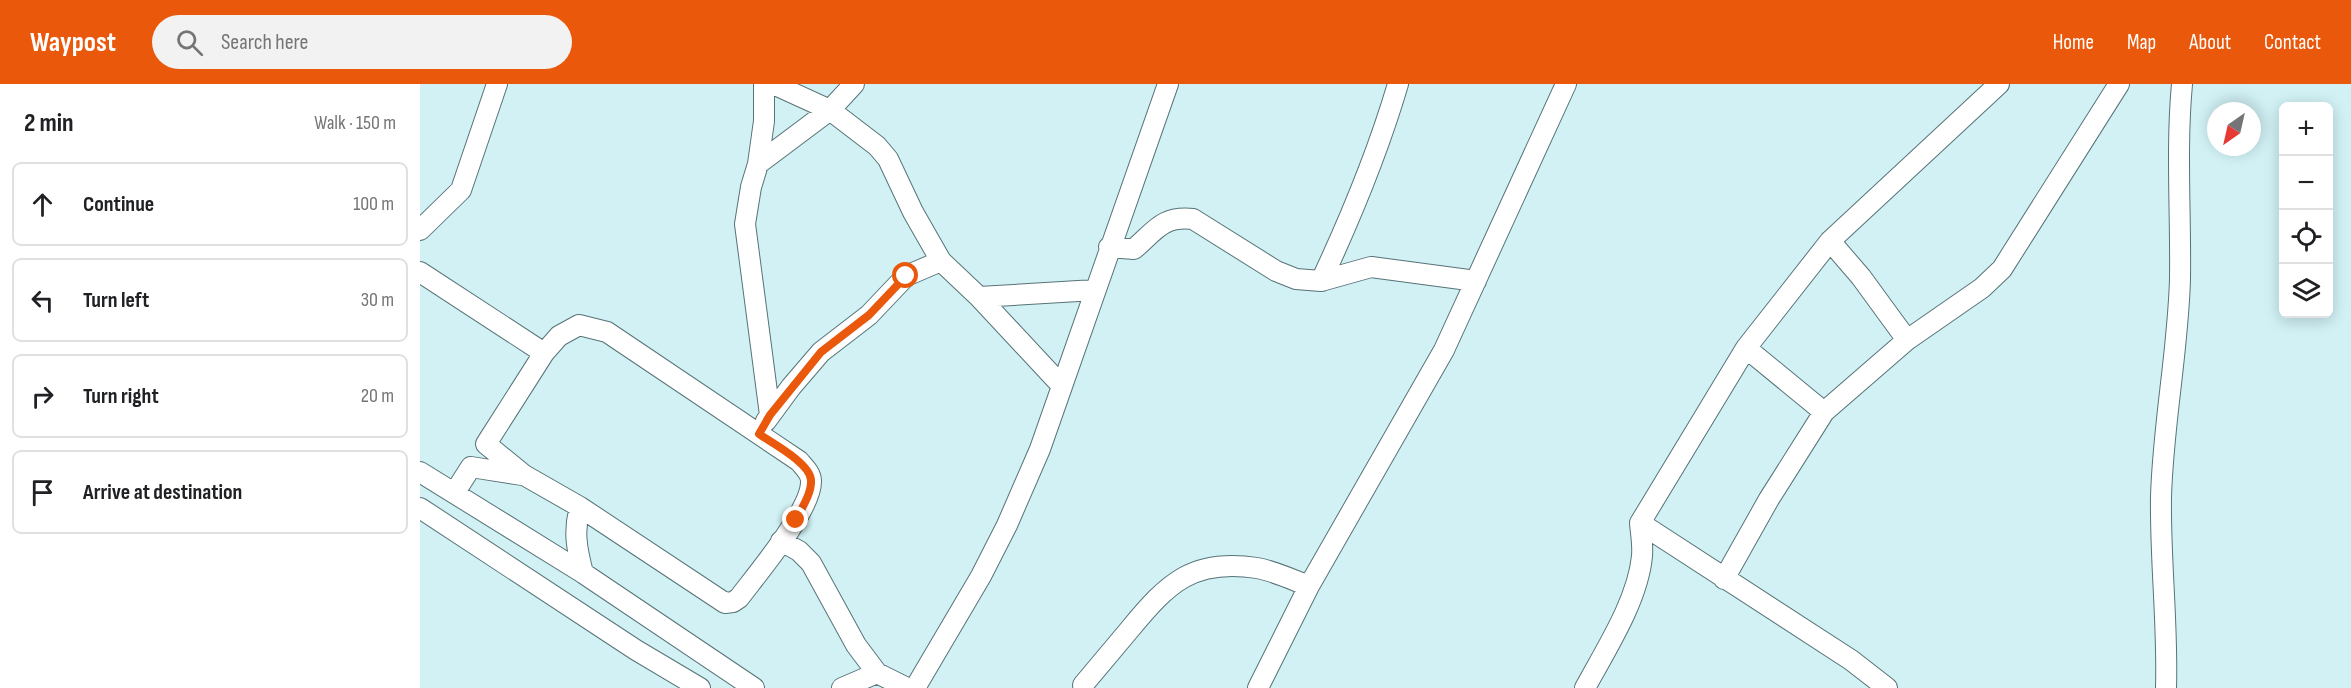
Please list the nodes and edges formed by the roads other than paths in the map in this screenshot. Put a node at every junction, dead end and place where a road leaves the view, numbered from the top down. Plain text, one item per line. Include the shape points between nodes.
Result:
1 (497, 84) edge
2 (764, 84) edge
3 (773, 84) edge
4 (854, 84) edge
5 (1168, 84) edge
6 (1398, 84) edge
7 (1566, 84) edge
8 (2119, 84) edge
9 (2182, 84) edge
10 (1992, 87) edge
11 (830, 110) junction
12 (758, 164) junction
13 (420, 230) edge
14 (1830, 241) junction
15 (1109, 248) junction
16 (941, 261) junction
17 (420, 272) edge
18 (1321, 281) junction
19 (1476, 281) junction
20 (1095, 290) junction
21 (979, 297) junction
22 (1907, 340) junction
23 (1746, 348) junction
24 (544, 353) junction
25 (1062, 386) junction
26 (1824, 412) junction
27 (770, 415) junction
28 (759, 434) junction
29 (486, 444) junction
30 (471, 466) junction
31 (420, 472) edge
32 (524, 476) junction
33 (455, 492) junction
34 (580, 507) junction
35 (420, 508) edge
36 (1640, 523) junction
37 (781, 541) junction
38 (583, 573) junction
39 (1724, 579) junction
40 (1309, 586) junction
41 (877, 673) junction
42 (1084, 687) edge
43 (700, 688) edge
44 (754, 688) edge
45 (842, 688) edge
46 (908, 688) edge
47 (915, 688) edge
48 (1258, 688) edge
49 (1586, 688) edge
50 (1887, 688) edge
51 (2166, 688) edge

1 - 13 street via 460,190
2 - 12 street
3 - 11 street
4 - 11 street
5 - 15 street
6 - 18 street via 1354,211
7 - 19 street
8 - 22 street via 2002,269 1982,288
9 - 51 street via 2180,282 2162,495
10 - 14 street
11 - 12 street
11 - 16 street via 888,159
12 - 27 street via 745,224
14 - 22 street
14 - 23 street
15 - 18 street via 1134,249 1165,220 1193,219 1276,272
15 - 20 street
16 - 21 street
16 - 27 street via 906,276 869,315 821,352
17 - 24 street
18 - 19 street via 1371,267
19 - 40 street via 1444,350
20 - 21 street
20 - 25 street
21 - 25 street
22 - 26 street
23 - 26 street
23 - 36 street
24 - 28 street via 559,336 579,325 607,332
24 - 29 street
25 - 47 street via 1007,525
26 - 39 street
27 - 28 street
28 - 37 street via 799,461 812,482 796,520
29 - 30 street
29 - 32 street
30 - 32 street
30 - 33 street
31 - 33 street
32 - 34 street
33 - 38 street
34 - 37 street via 725,603 739,598
34 - 38 street via 575,545
35 - 43 street
36 - 39 street
36 - 49 street via 1643,553 1637,580
37 - 41 street via 811,563 856,645
38 - 44 street
39 - 50 street via 1859,665
40 - 42 street via 1259,568 1219,565 1195,572 1158,596
40 - 48 street
41 - 45 street
41 - 46 street

